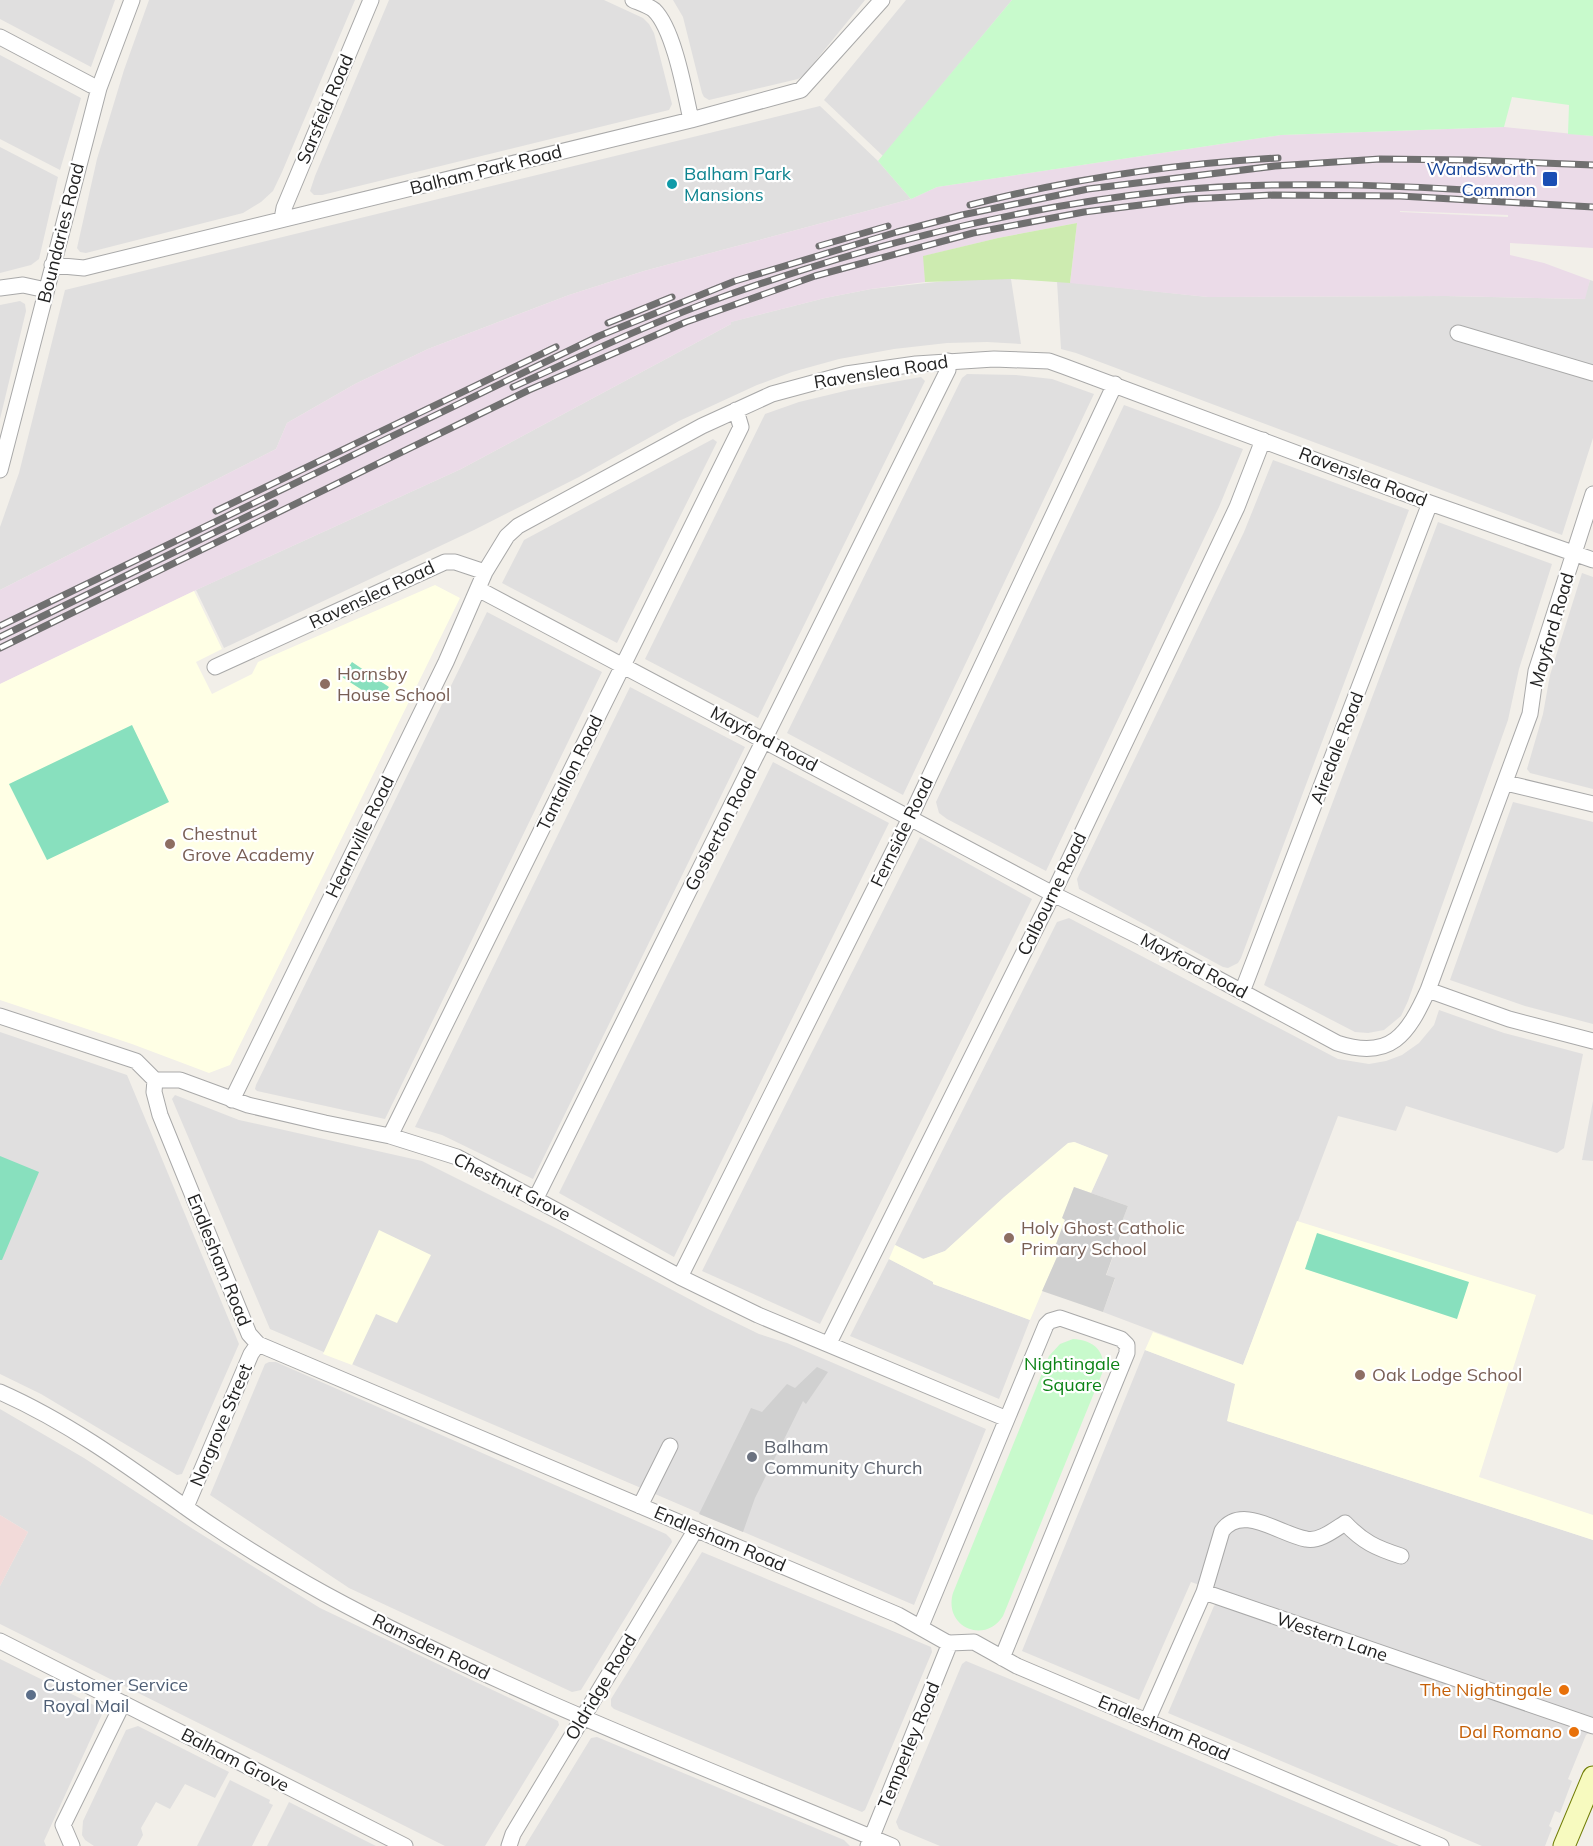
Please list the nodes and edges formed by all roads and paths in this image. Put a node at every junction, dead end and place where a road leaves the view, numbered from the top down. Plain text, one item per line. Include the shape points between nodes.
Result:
1 (132, 0) edge
2 (371, 0) edge
3 (633, 0) edge
4 (882, 0) edge
5 (0, 37) edge
6 (99, 88) junction
7 (692, 120) junction
8 (282, 219) junction
9 (52, 265) junction
10 (0, 288) edge
11 (46, 290) junction
12 (1458, 333) dead end
13 (948, 361) junction
14 (1593, 373) edge
15 (1115, 384) junction
16 (736, 410) junction
17 (1263, 440) junction
18 (0, 470) edge
19 (1593, 494) edge
20 (1430, 503) junction
21 (1574, 554) junction
22 (1593, 560) edge
23 (485, 572) junction
24 (478, 589) junction
25 (624, 665) junction
26 (215, 667) dead end
27 (765, 740) junction
28 (1506, 783) junction
29 (1593, 804) edge
30 (910, 818) junction
31 (1053, 894) junction
32 (1428, 990) junction
33 (1242, 992) junction
34 (0, 1017) edge
35 (1593, 1041) edge
36 (155, 1080) junction
37 (232, 1100) junction
38 (390, 1136) junction
39 (536, 1198) junction
40 (680, 1277) junction
41 (830, 1343) junction
42 (258, 1344) junction
43 (0, 1392) edge
44 (1007, 1419) junction
45 (670, 1446) dead end
46 (640, 1506) junction
47 (186, 1507) junction
48 (696, 1529) junction
49 (1401, 1556) dead end
50 (1204, 1592) junction
51 (921, 1626) junction
52 (0, 1641) edge
53 (950, 1643) junction
54 (1002, 1658) junction
55 (123, 1703) junction
56 (583, 1716) junction
57 (1147, 1721) junction
58 (1593, 1726) edge
59 (1593, 1777) edge
60 (869, 1842) edge
61 (72, 1846) edge
62 (405, 1846) edge
63 (509, 1846) edge
64 (892, 1846) edge
65 (1441, 1846) edge
66 (1564, 1846) edge

1 - 6 street, Boundaries Road
2 - 8 street, Sarsfeld Road via 310,141
3 - 7 street via 653,9 663,21
4 - 7 street, Balham Park Road via 801,90
5 - 6 street
6 - 9 street, Boundaries Road
7 - 8 street, Balham Park Road
8 - 9 street, Balham Park Road via 96,266
9 - 11 street, Boundaries Road
10 - 11 street via 23,285
11 - 18 street, Boundaries Road
12 - 14 street
13 - 15 street, Ravenslea Road via 1048,361
13 - 16 street, Ravenslea Road via 846,374 781,391
13 - 27 street, Gosberton Road via 948,370
15 - 17 street, Ravenslea Road
15 - 30 street, Fernside Road
16 - 23 street, Ravenslea Road via 518,526 507,536
16 - 25 street, Tantallon Road via 741,428
17 - 20 street, Ravenslea Road
17 - 31 street, Calbourne Road via 1237,507
19 - 21 street, Mayford Road
20 - 21 street, Ravenslea Road
20 - 33 street, Airedale Road
21 - 22 street, Ravenslea Road
21 - 28 street, Mayford Road via 1536,671 1530,714
23 - 24 street, Hearnville Road
23 - 26 street, Ravenslea Road via 445,562
24 - 25 street, Mayford Road
24 - 37 street, Hearnville Road
25 - 27 street, Mayford Road
25 - 38 street, Tantallon Road
27 - 30 street, Mayford Road
27 - 39 street, Gosberton Road
28 - 29 street
28 - 32 street, Mayford Road
30 - 31 street, Mayford Road
30 - 40 street, Fernside Road
31 - 33 street, Mayford Road
31 - 41 street, Calbourne Road
32 - 33 street, Mayford Road via 1408,1030 1381,1047 1366,1049 1337,1043
32 - 35 street via 1509,1019
34 - 36 street via 136,1061
36 - 37 street, Chestnut Grove via 180,1080
36 - 42 street, Endlesham Road via 160,1115 249,1334
37 - 38 street, Chestnut Grove
38 - 39 street, Chestnut Grove via 457,1157
39 - 40 street, Chestnut Grove
40 - 41 street, Chestnut Grove via 758,1315
41 - 44 street, Chestnut Grove
42 - 46 street, Endlesham Road
42 - 47 street, Norgrove Street
43 - 47 street, Ramsden Road via 93,1443
44 - 51 street
44 - 54 street via 1050,1321 1067,1320 1121,1339 1126,1345 1127,1353
45 - 46 street
46 - 48 street, Endlesham Road
47 - 56 street, Ramsden Road via 299,1580 373,1620
48 - 51 street, Endlesham Road
48 - 56 street, Oldridge Road
49 - 50 street via 1372,1546 1345,1523 1318,1539 1306,1539 1256,1521 1236,1520 1222,1531
50 - 57 street
50 - 58 street, Western Lane
51 - 53 street, Endlesham Road
52 - 55 street, Balham Grove
53 - 54 street, Endlesham Road via 975,1642
53 - 60 street, Temperley Road
54 - 57 street, Endlesham Road
55 - 61 street via 63,1825
55 - 62 street, Balham Grove
56 - 60 street, Ramsden Road
56 - 63 street, Oldridge Road
57 - 65 street, Endlesham Road
59 - 66 main road
60 - 64 street, Ramsden Road

